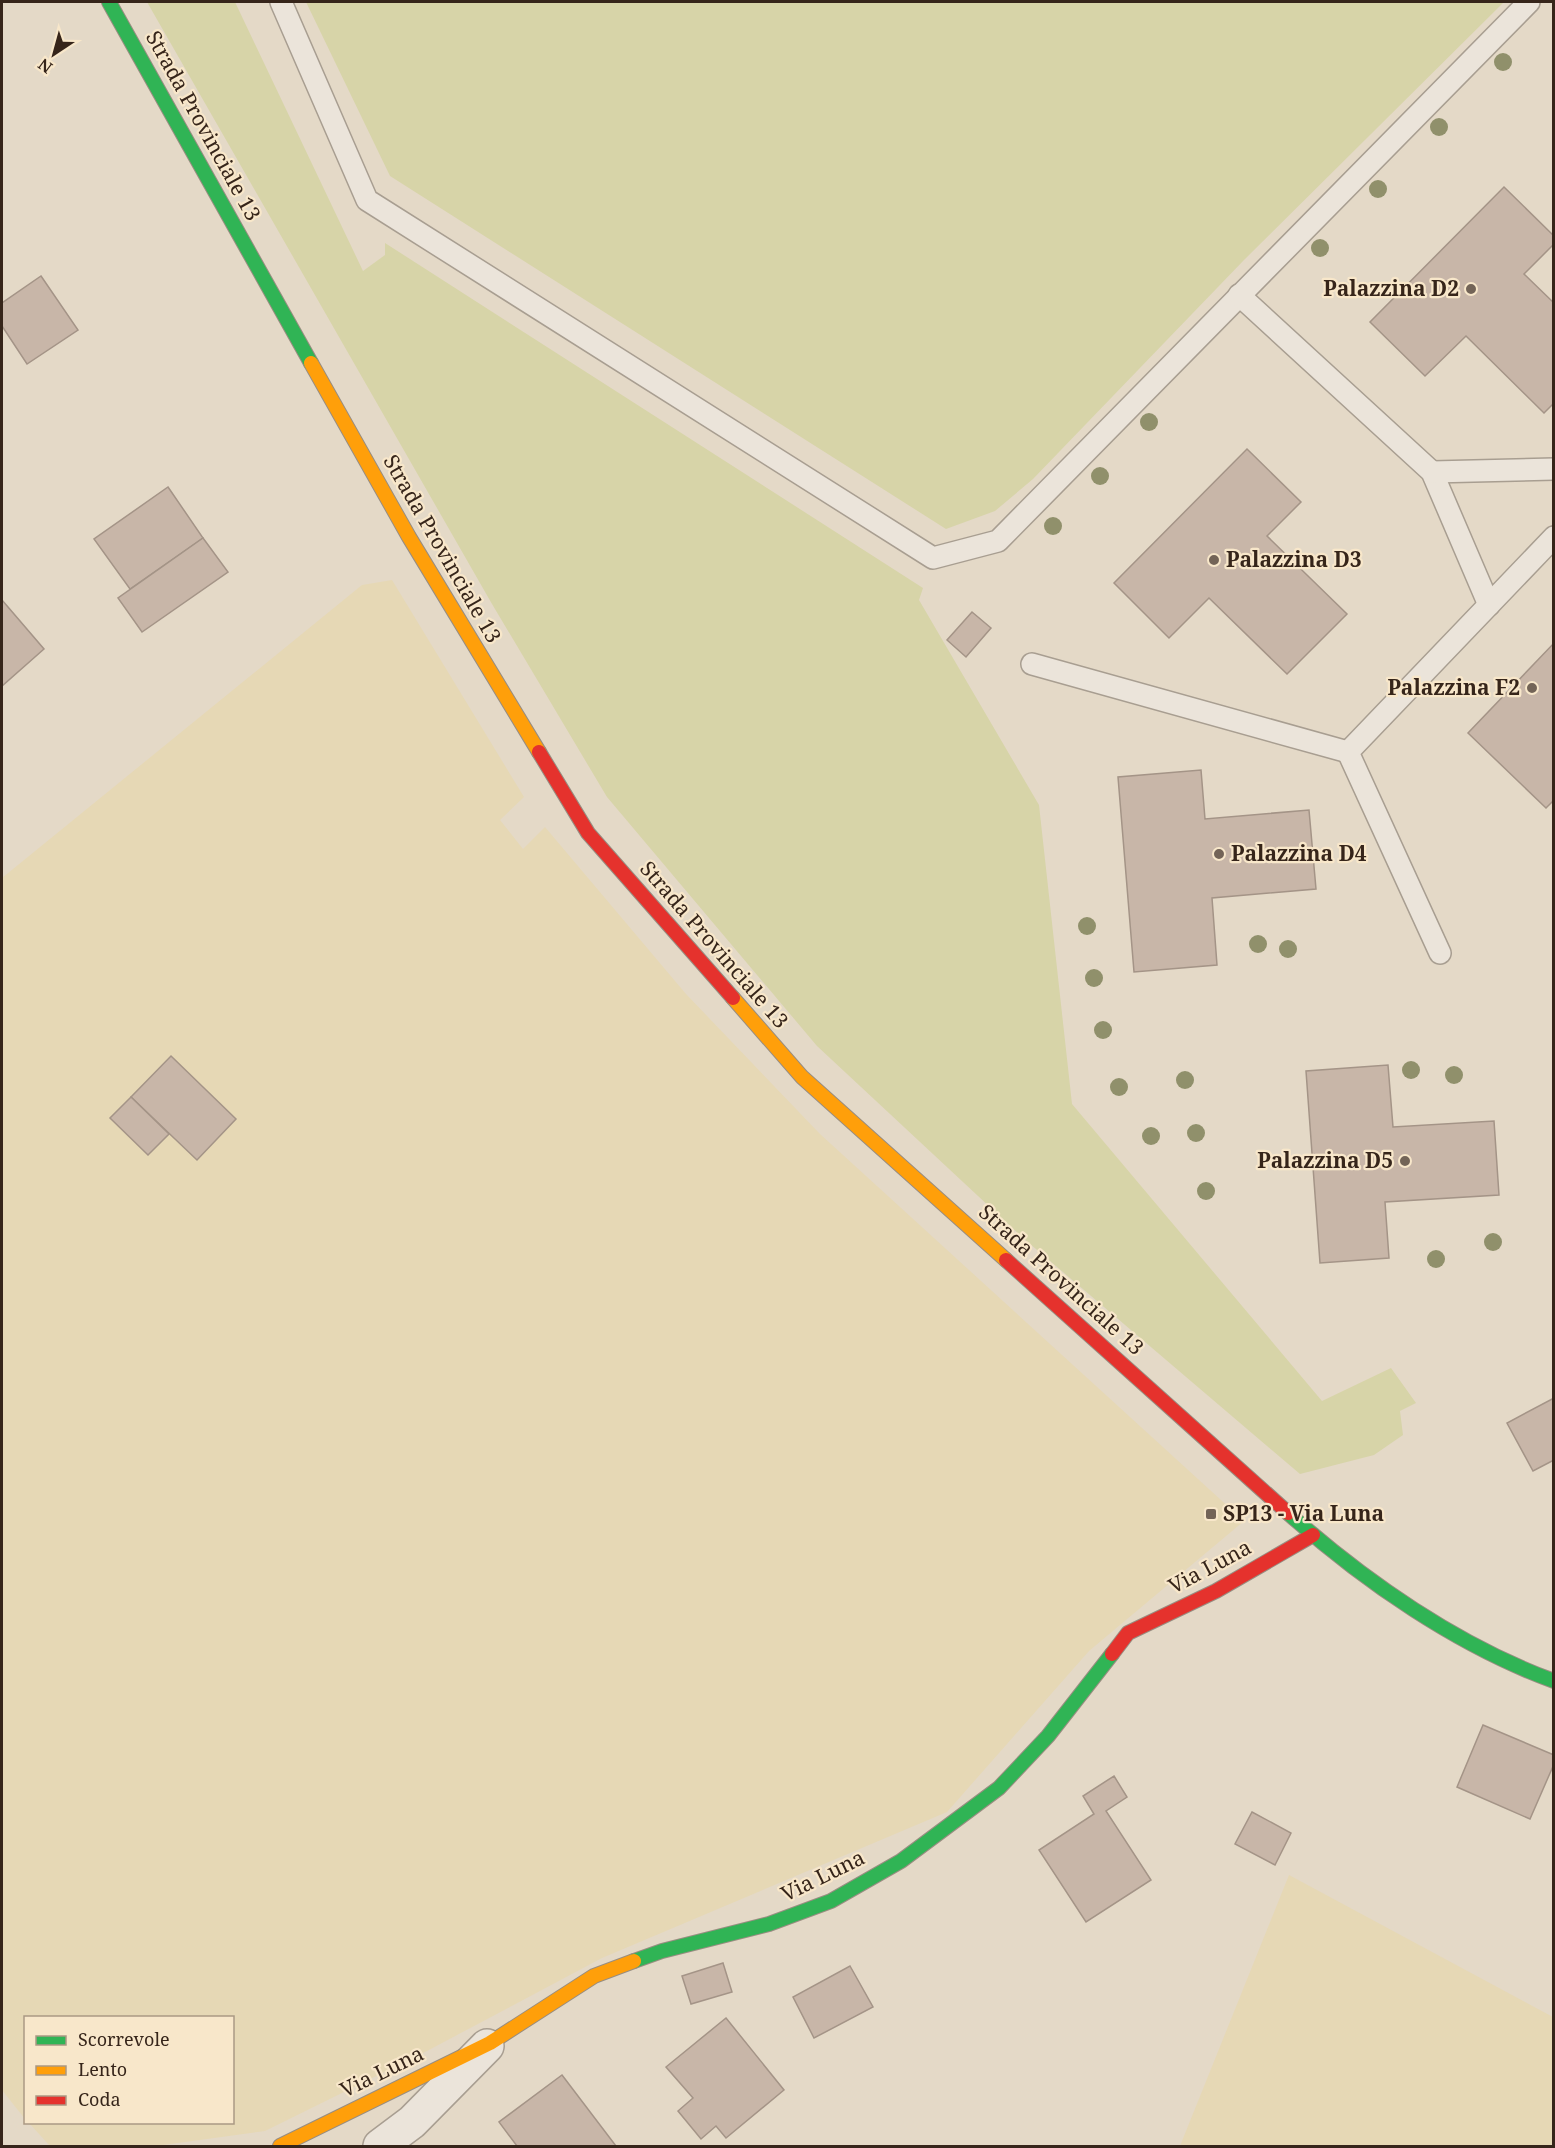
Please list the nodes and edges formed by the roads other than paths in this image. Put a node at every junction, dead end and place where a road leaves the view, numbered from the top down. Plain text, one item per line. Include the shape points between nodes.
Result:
1 (109, 2) edge
2 (281, 2) edge
3 (1529, 2) edge
4 (1239, 296) junction
5 (1554, 469) edge
6 (1432, 472) junction
7 (1554, 537) edge
8 (1489, 605) junction
9 (1032, 664) dead end
10 (1348, 752) junction
11 (1440, 953) dead end
12 (1313, 1534) junction
13 (1554, 1682) edge
14 (490, 2043) junction
15 (280, 2146) edge
16 (380, 2146) edge

1 - 12 main road, Strada Provinciale 13 via 409,537 588,833 802,1077
2 - 4 lane via 367,200 933,558 998,541
3 - 4 lane
4 - 6 lane
5 - 6 lane
6 - 8 lane
7 - 8 lane
8 - 10 lane
9 - 10 lane
10 - 11 lane
12 - 13 main road, Strada Provinciale 13 via 1431,1621 1508,1664
12 - 14 main road, Via Luna via 1216,1590 1128,1633 1048,1736 999,1788 901,1861 831,1901 780,1921 662,1951 594,1976
14 - 15 main road, Via Luna
14 - 16 street via 412,2122

